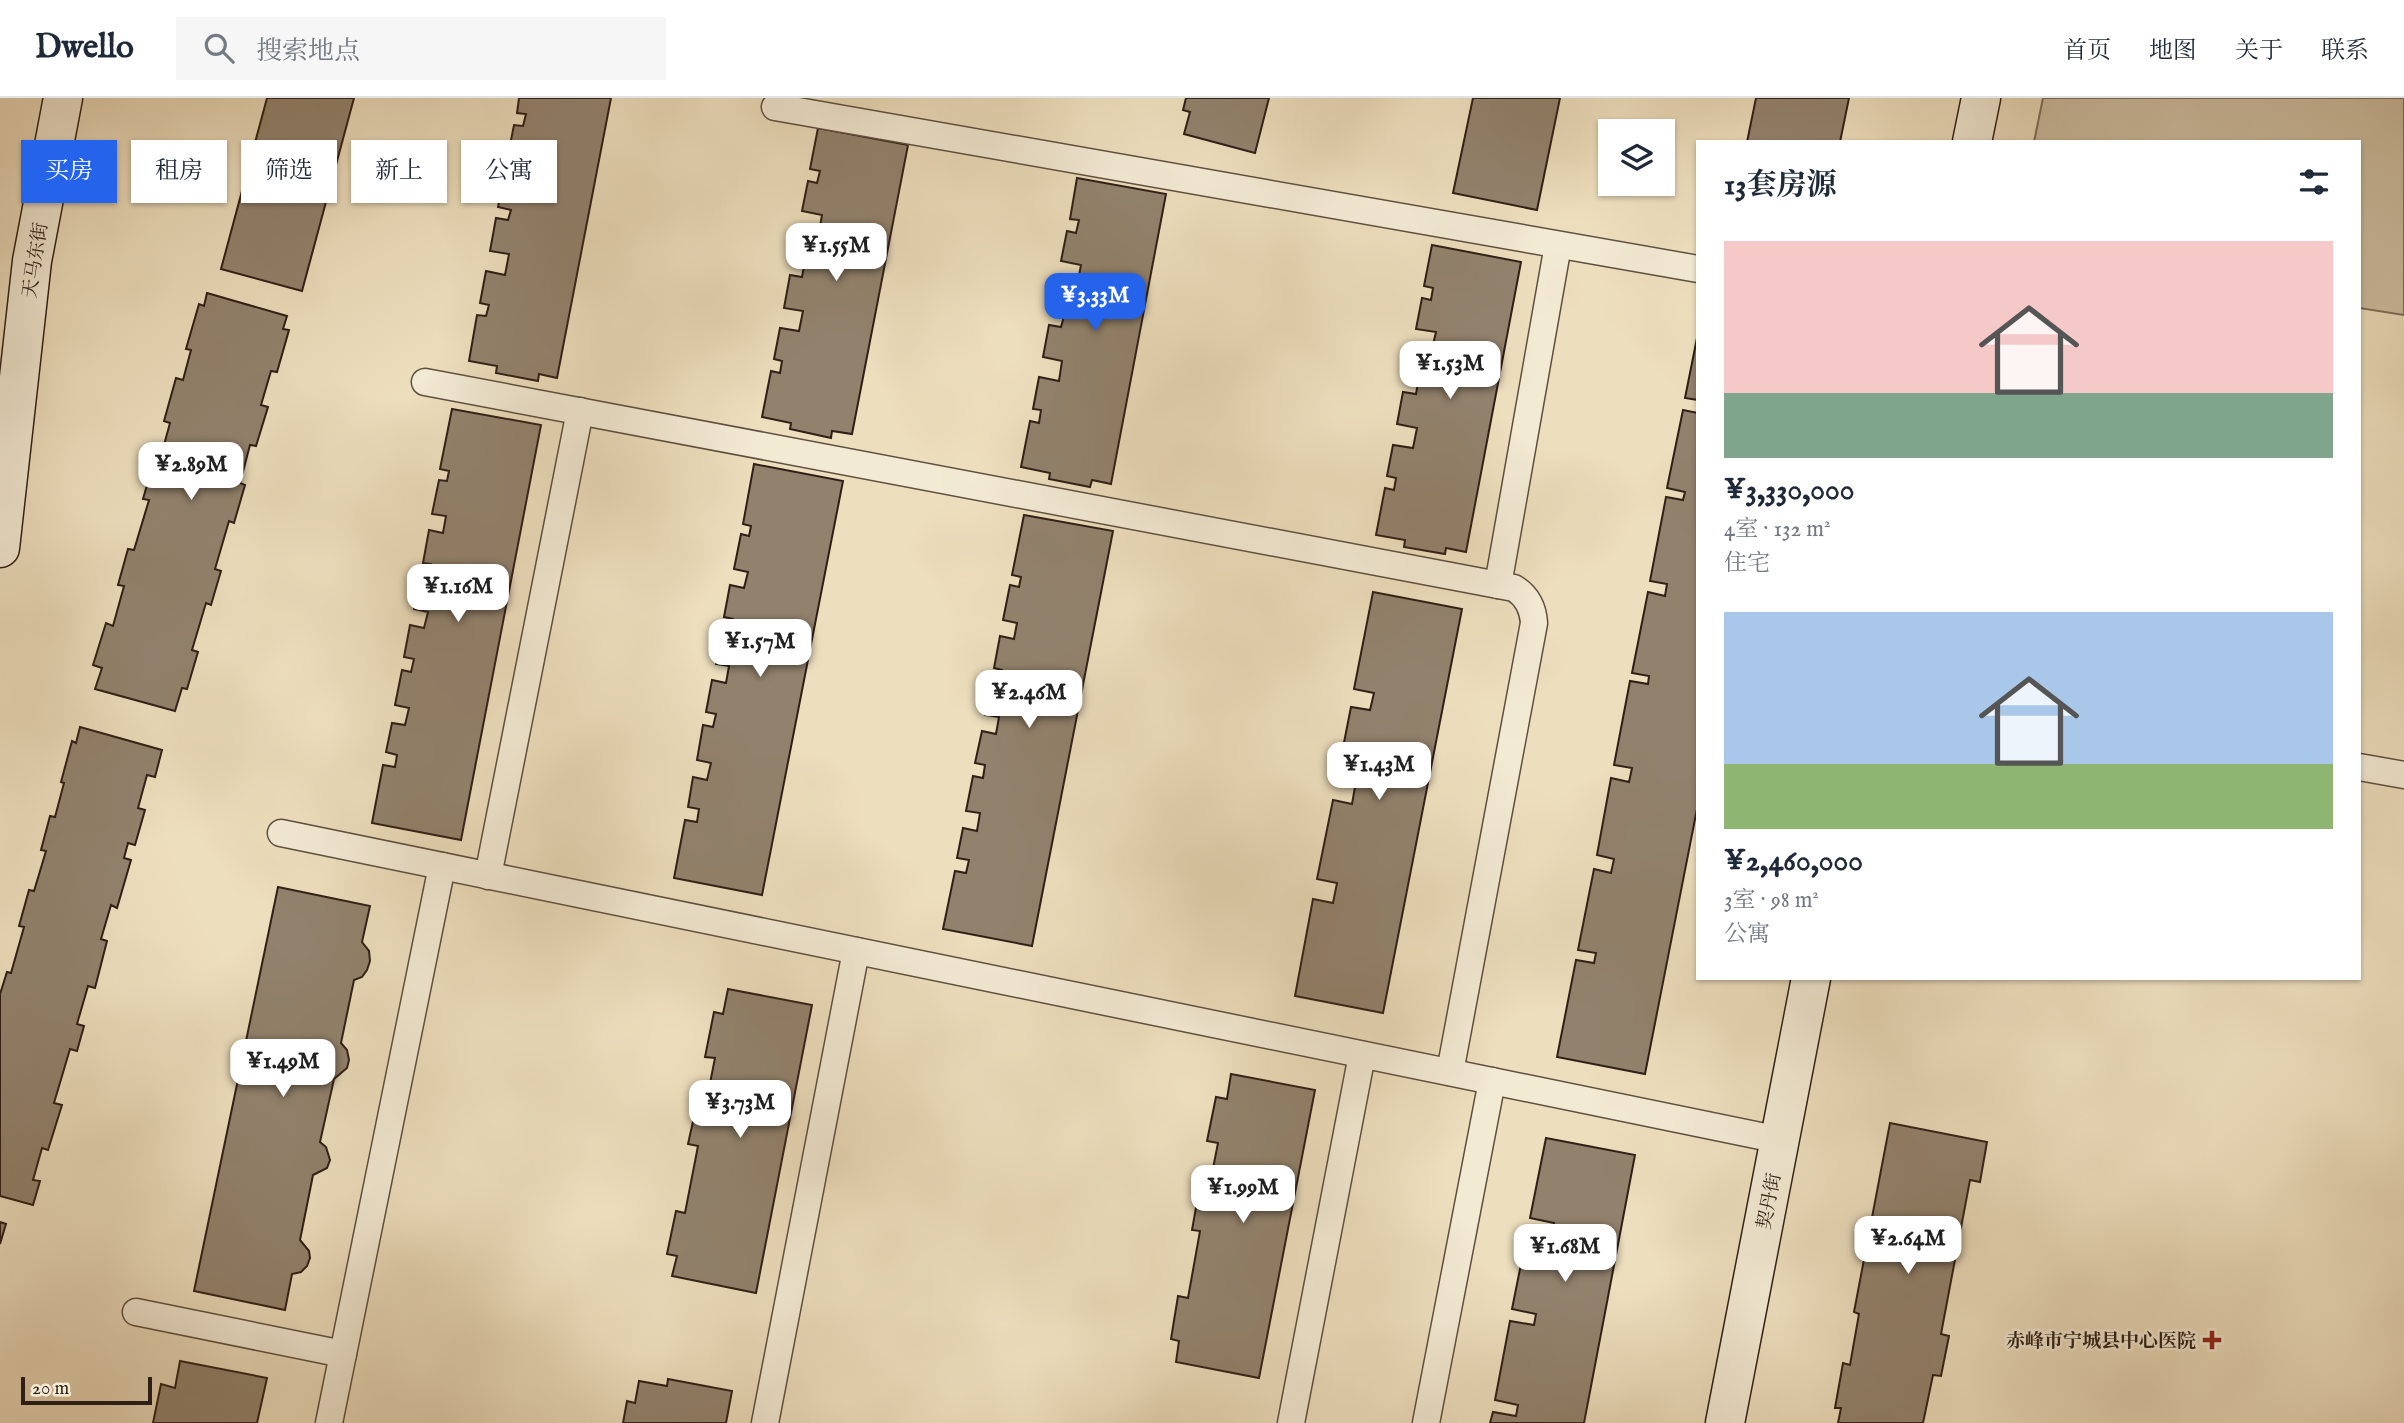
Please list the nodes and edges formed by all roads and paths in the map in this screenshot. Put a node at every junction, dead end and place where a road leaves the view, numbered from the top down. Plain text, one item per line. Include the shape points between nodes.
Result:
1 (63, 98) edge
2 (1981, 98) edge
3 (775, 107) dead end
4 (1972, 140) edge
5 (1558, 245) junction
6 (1696, 269) edge
7 (425, 382) dead end
8 (580, 411) junction
9 (5, 456) edge
10 (0, 548) edge
11 (1498, 584) junction
12 (2361, 767) edge
13 (2404, 775) edge
14 (281, 833) dead end
15 (442, 866) junction
16 (488, 876) junction
17 (856, 951) junction
18 (1811, 980) edge
19 (1362, 1055) junction
20 (1450, 1072) junction
21 (1492, 1081) junction
22 (1780, 1140) junction
23 (136, 1312) dead end
24 (343, 1354) junction
25 (329, 1423) edge
26 (765, 1423) edge
27 (1291, 1423) edge
28 (1426, 1423) edge
29 (1726, 1423) edge

1 - 9 main road, 天马东街 via 32,261
2 - 4 main road
3 - 5 lane
5 - 6 lane
5 - 11 lane
7 - 8 lane
8 - 11 lane
8 - 16 lane
9 - 10 main road, 天马东街
11 - 20 lane via 1522,592 1533,610 1534,623
12 - 13 lane
14 - 15 lane
15 - 16 lane
15 - 24 lane
16 - 17 lane
17 - 19 lane
17 - 26 lane
18 - 22 main road, 契丹街
19 - 20 lane
19 - 27 lane
20 - 21 lane
21 - 22 lane
21 - 28 lane
22 - 29 main road, 契丹街
23 - 24 lane
24 - 25 lane

